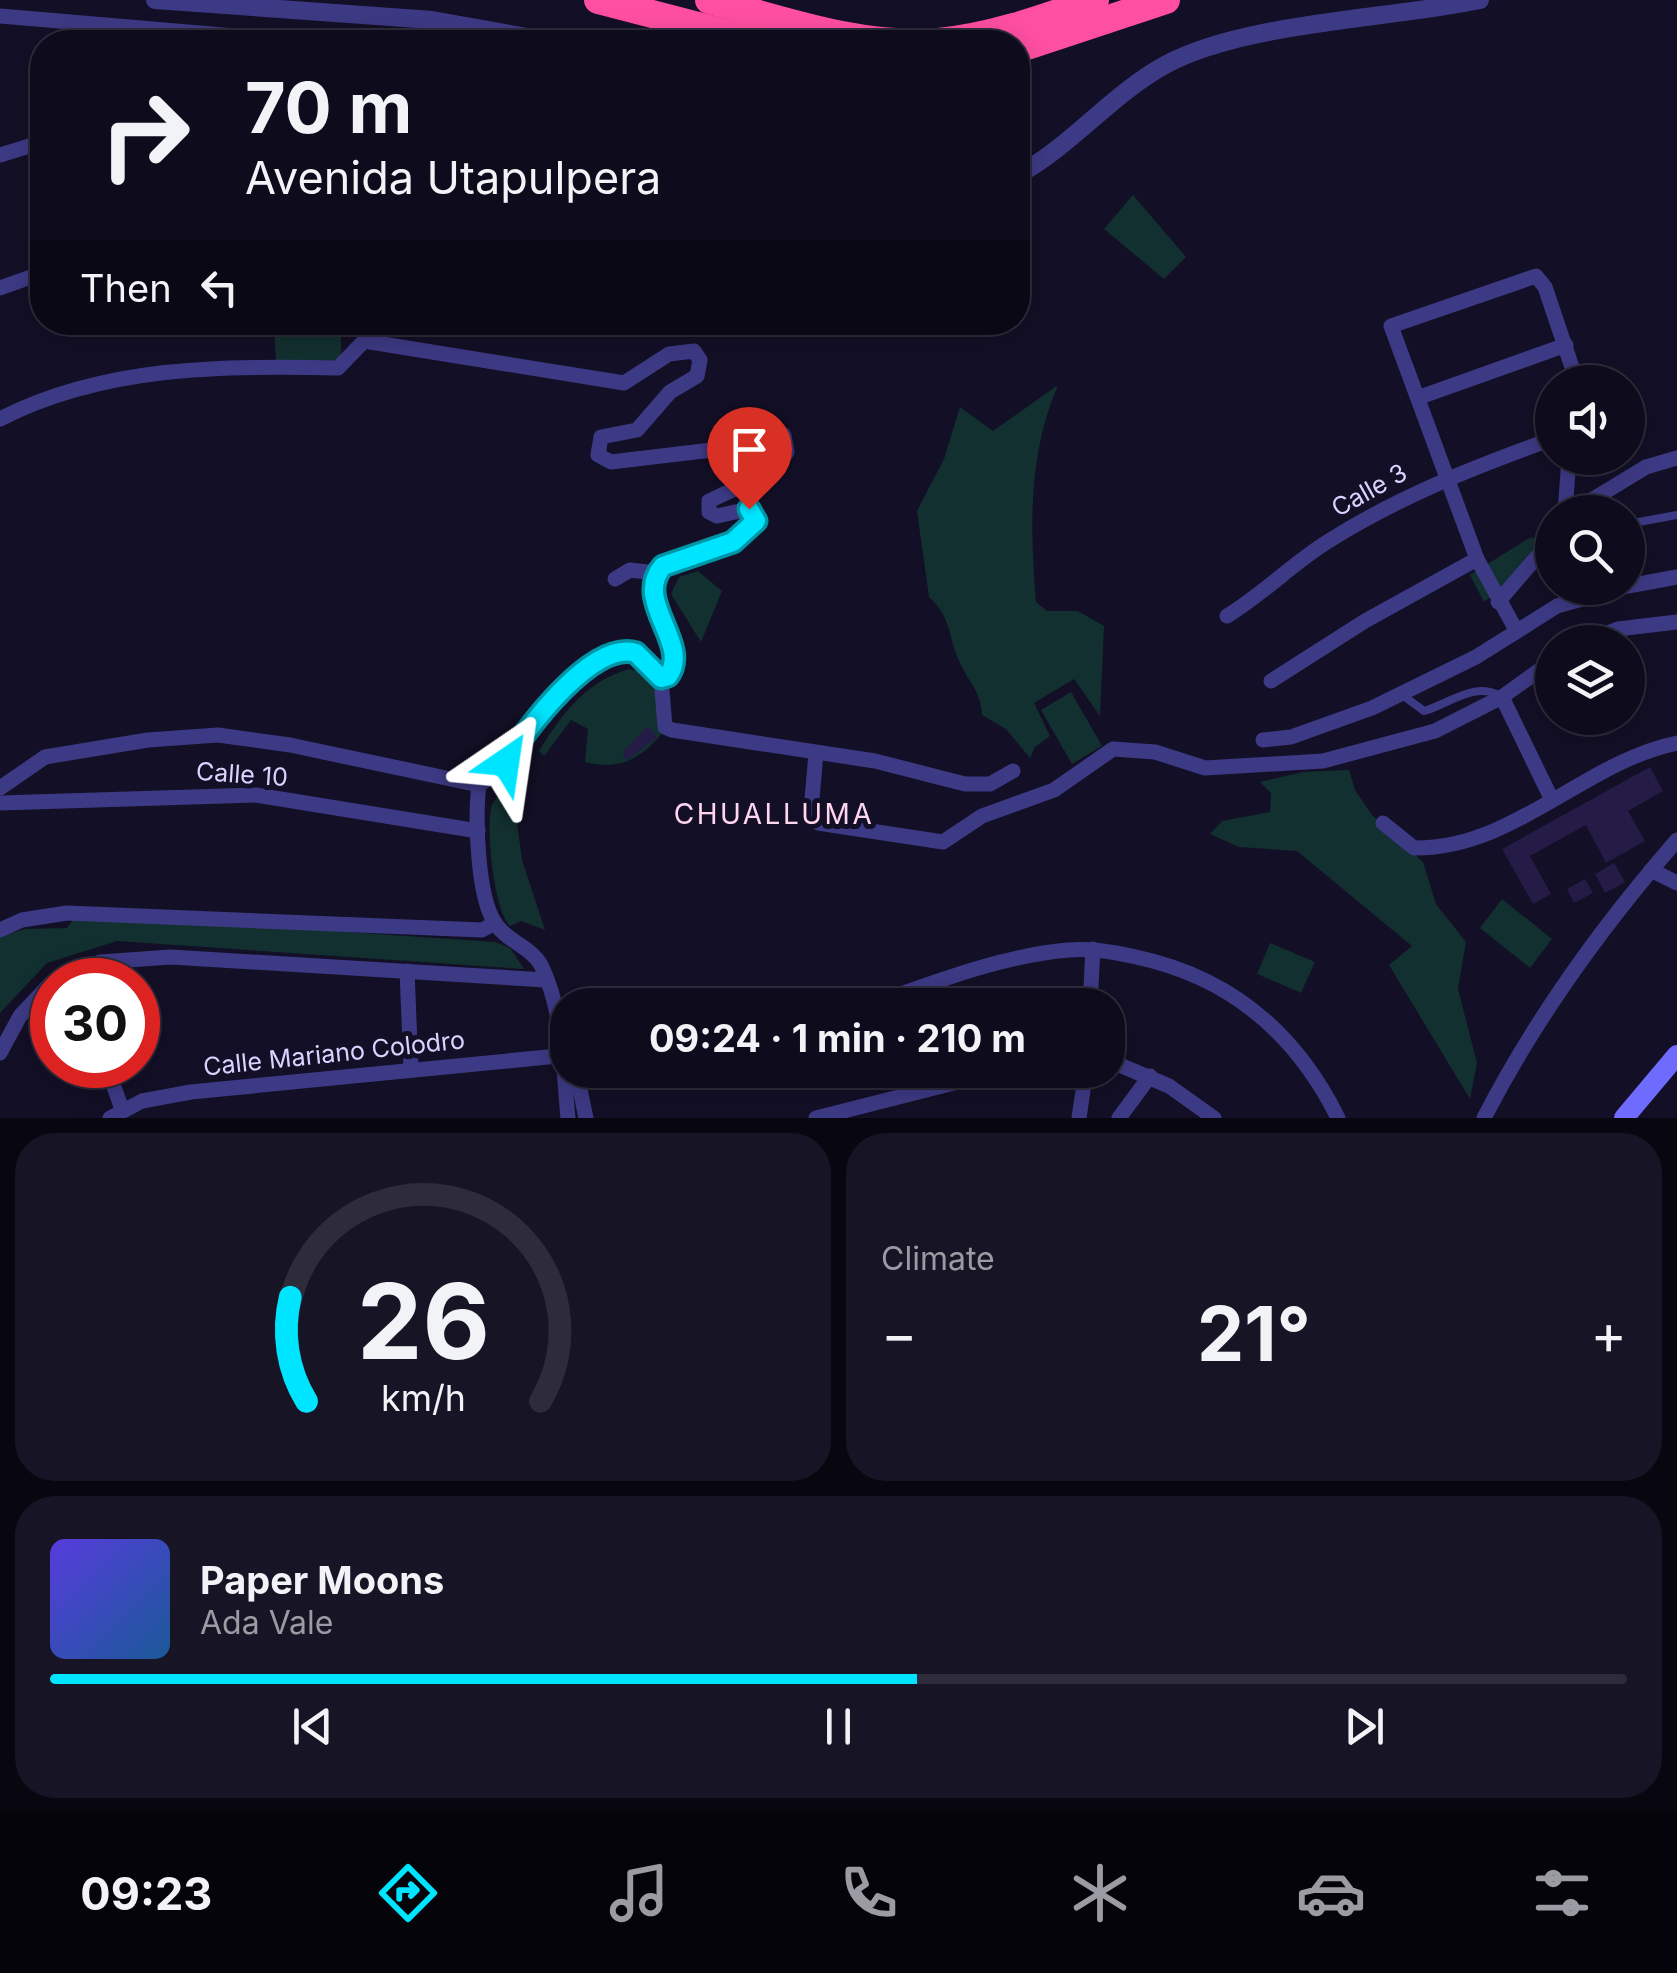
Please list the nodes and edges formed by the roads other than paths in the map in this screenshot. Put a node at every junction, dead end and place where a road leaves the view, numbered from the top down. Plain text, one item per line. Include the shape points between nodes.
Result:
1 (155, 0) edge
2 (598, 0) edge
3 (709, 0) edge
4 (1095, 0) edge
5 (1166, 0) edge
6 (1480, 0) edge
7 (0, 16) edge
8 (164, 30) edge
9 (488, 30) edge
10 (714, 30) edge
11 (822, 30) edge
12 (1002, 30) edge
13 (1030, 45) edge
14 (30, 146) edge
15 (0, 155) edge
16 (1030, 165) edge
17 (30, 277) edge
18 (0, 288) edge
19 (1566, 345) junction
20 (1585, 357) dead end
21 (1572, 365) edge
22 (1583, 365) edge
23 (1420, 397) junction
24 (0, 419) edge
25 (1535, 445) edge
26 (1677, 458) edge
27 (1444, 477) junction
28 (1600, 495) edge
29 (1677, 515) edge
30 (1645, 521) edge
31 (1477, 560) junction
32 (1535, 560) edge
33 (656, 573) junction
34 (1677, 578) edge
35 (616, 579) dead end
36 (1645, 584) edge
37 (1498, 602) junction
38 (1561, 605) edge
39 (1227, 616) dead end
40 (1677, 622) edge
41 (1645, 626) edge
42 (1516, 630) junction
43 (1535, 674) edge
44 (661, 678) junction
45 (1272, 681) dead end
46 (1401, 694) junction
47 (1502, 697) junction
48 (1262, 740) dead end
49 (1677, 743) edge
50 (816, 753) junction
51 (1013, 771) dead end
52 (479, 785) junction
53 (0, 788) edge
54 (1552, 800) junction
55 (0, 803) edge
56 (1383, 823) dead end
57 (478, 831) junction
58 (1677, 840) edge
59 (1651, 870) junction
60 (1677, 883) edge
61 (495, 924) junction
62 (0, 930) edge
63 (1094, 949) junction
64 (147, 958) edge
65 (407, 971) junction
66 (546, 980) junction
67 (923, 988) edge
68 (1091, 988) edge
69 (550, 994) edge
70 (30, 1007) edge
71 (0, 1053) edge
72 (1677, 1055) edge
73 (550, 1058) edge
74 (1125, 1066) edge
75 (410, 1070) junction
76 (1150, 1076) junction
77 (111, 1088) edge
78 (568, 1088) edge
79 (580, 1088) edge
80 (934, 1088) edge
81 (1083, 1088) edge
82 (116, 1113) edge
83 (568, 1118) edge
84 (586, 1118) edge
85 (816, 1118) edge
86 (1079, 1118) edge
87 (1120, 1118) edge
88 (1214, 1118) edge
89 (1338, 1118) edge
90 (1484, 1118) edge
91 (1624, 1118) edge

1 - 9 street
2 - 10 highway
3 - 11 highway
4 - 12 highway
5 - 13 highway
6 - 16 street via 1194,53 1164,66
7 - 8 street
14 - 15 street
17 - 18 street
19 - 21 street
19 - 23 street
19 - 23 street via 1544,283 1531,275 1517,279 1391,326
20 - 22 street
23 - 27 street
24 - 33 street via 93,385 158,372 338,368 364,341 624,382 680,351 694,351 697,376 660,401 637,430 601,437 596,450 603,459 720,449 767,426 780,430 787,443 773,471 709,501 708,512 717,516 749,509 756,516 752,529
25 - 27 street, Calle 3
26 - 28 street via 1646,467
27 - 31 street
27 - 39 street, Calle 3 via 1324,543
29 - 30 lane
31 - 37 street
31 - 45 street
32 - 37 street
33 - 35 street via 630,570
33 - 44 street via 654,597 675,663
34 - 36 street
37 - 42 street
38 - 42 street
40 - 41 street
42 - 46 street
43 - 47 street
44 - 50 street via 665,727
44 - 52 street via 636,653 609,654 544,708 499,771
46 - 47 lane via 1424,712 1473,692
46 - 48 street via 1319,728
47 - 50 street via 1434,730 1322,761 1206,768 1155,752 1113,750 1054,790 982,816 943,842 816,822 810,810
47 - 54 street
49 - 54 street via 1632,756
50 - 51 street via 980,785
52 - 53 street via 218,735 45,757
52 - 57 street
54 - 56 street via 1496,832 1425,848 1414,848
55 - 57 street, Calle 10 via 256,796
57 - 61 street
58 - 59 street
59 - 60 street
59 - 90 street via 1582,960
61 - 62 street via 482,930 67,913
61 - 66 street via 535,956
63 - 67 street via 1005,962
63 - 68 street
63 - 89 street via 1184,969 1248,1004 1300,1053
64 - 65 street
65 - 66 street
65 - 75 street
66 - 69 street
70 - 71 street
72 - 91 main road
73 - 75 street, Calle Mariano Colodro
74 - 76 street
75 - 82 street, Calle Mariano Colodro via 191,1092
76 - 87 street
76 - 88 street
77 - 82 street
78 - 83 street
79 - 84 street
80 - 85 street
81 - 86 street

